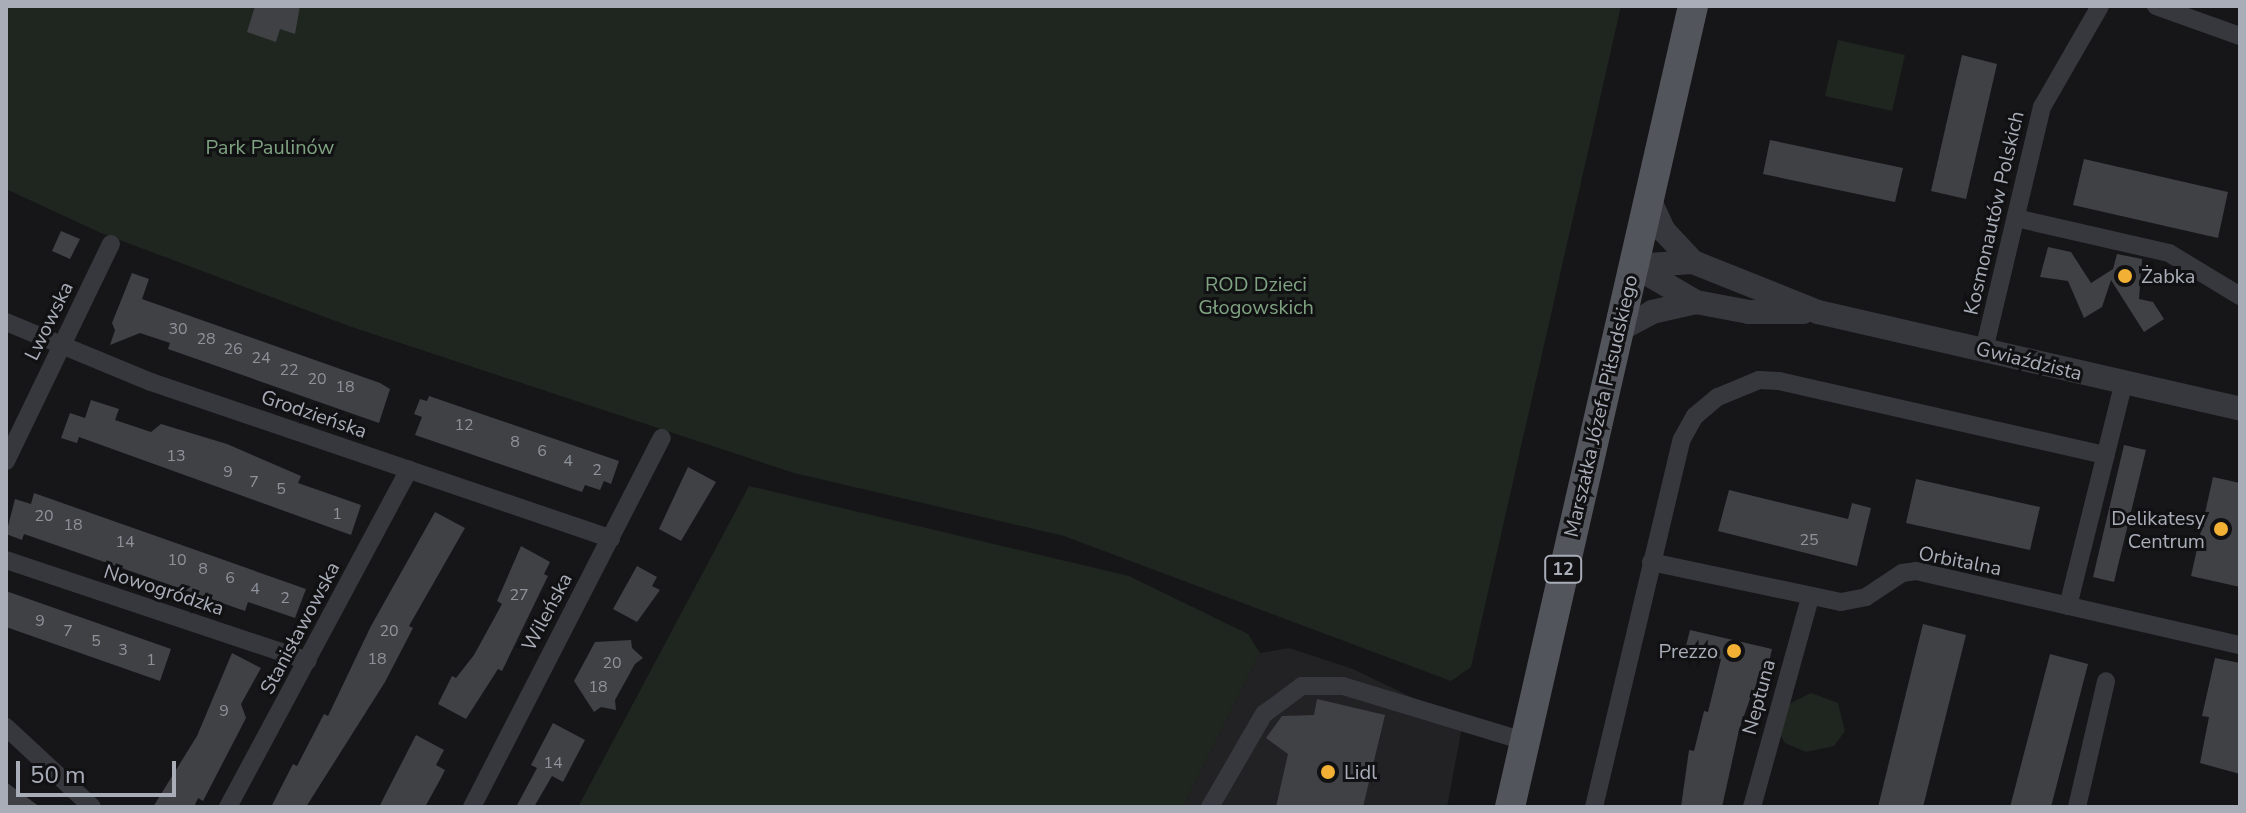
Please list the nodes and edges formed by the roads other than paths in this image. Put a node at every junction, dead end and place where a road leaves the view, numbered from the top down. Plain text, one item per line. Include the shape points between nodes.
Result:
1 (1693, 6) edge
2 (2100, 6) edge
3 (2156, 6) edge
4 (2240, 36) edge
5 (1649, 199) junction
6 (2016, 218) junction
7 (111, 244) dead end
8 (1693, 262) junction
9 (1634, 266) junction
10 (2240, 296) edge
11 (1696, 302) junction
12 (1818, 312) junction
13 (6, 322) edge
14 (1617, 331) junction
15 (61, 346) junction
16 (1984, 350) junction
17 (2123, 385) junction
18 (2240, 409) edge
19 (662, 438) dead end
20 (2106, 455) junction
21 (6, 461) edge
22 (409, 469) junction
23 (611, 539) junction
24 (6, 560) edge
25 (1651, 562) junction
26 (1810, 598) junction
27 (2068, 606) junction
28 (2240, 645) edge
29 (308, 661) junction
30 (2106, 681) dead end
31 (6, 727) edge
32 (1524, 741) junction
33 (92, 807) edge
34 (228, 807) edge
35 (472, 807) edge
36 (1210, 807) edge
37 (1510, 807) edge
38 (1594, 807) edge
39 (1752, 807) edge
40 (2077, 807) edge

1 - 5 main road, Marszałka Józefa Piłsudskiego / 12
2 - 6 street, Kosmonautów Polskich via 2042,107
3 - 4 street
5 - 8 street via 1664,231
5 - 9 main road, Marszałka Józefa Piłsudskiego / 12
6 - 10 street via 2169,253
6 - 16 street, Kosmonautów Polskich
7 - 15 street, Lwowska
8 - 9 street, Gwiaździsta
8 - 12 street, Gwiaździsta
9 - 11 street, Gwiaździsta
9 - 14 main road, Marszałka Józefa Piłsudskiego / 12
11 - 12 street, Gwiaździsta via 1749,312
11 - 14 street via 1652,312
12 - 16 street, Gwiaździsta
13 - 15 street, Grodzieńska
14 - 32 main road, Marszałka Józefa Piłsudskiego / 12
15 - 21 street, Lwowska
15 - 22 street, Grodzieńska
16 - 17 street, Gwiaździsta
17 - 18 street, Gwiaździsta
17 - 20 street
19 - 23 street, Wileńska
20 - 25 street via 1759,380 1718,397 1695,416 1682,439
20 - 27 street
22 - 23 street, Grodzieńska
22 - 29 street, Stanisławowska
23 - 35 street, Wileńska
24 - 29 street, Nowogródzka
25 - 26 street, Orbitalna
25 - 38 street
26 - 27 street, Orbitalna via 1856,601 1902,573 1916,571
26 - 39 street, Neptuna
27 - 28 street
29 - 34 street, Stanisławowska
30 - 40 street
31 - 33 street
32 - 36 street via 1343,686 1302,686 1264,714
32 - 37 main road, Marszałka Józefa Piłsudskiego / 12

